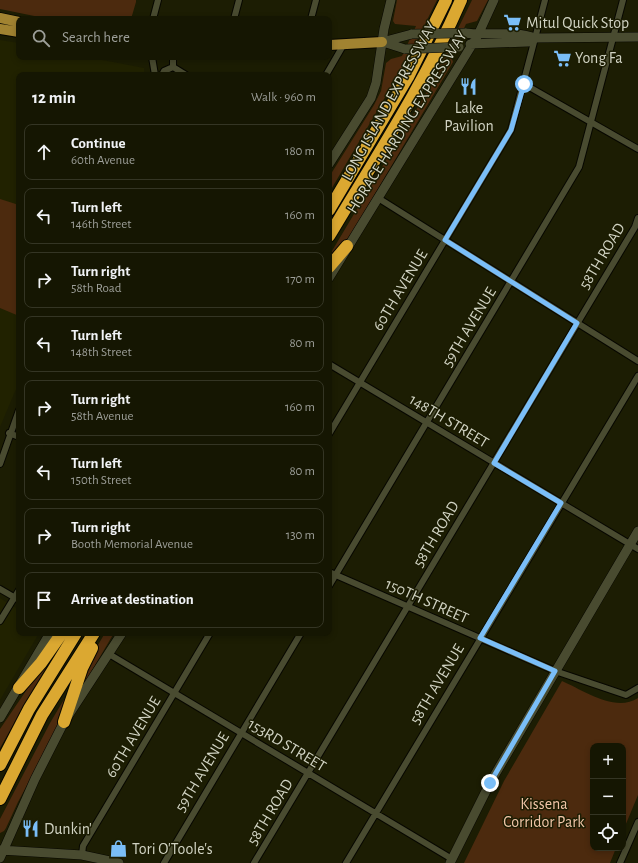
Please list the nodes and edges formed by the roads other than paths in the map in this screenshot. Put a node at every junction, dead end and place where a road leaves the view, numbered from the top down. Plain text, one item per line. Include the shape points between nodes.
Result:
1 (158, 0) edge
2 (239, 0) edge
3 (316, 0) edge
4 (391, 0) edge
5 (446, 0) edge
6 (461, 0) edge
7 (494, 0) edge
8 (545, 0) edge
9 (622, 0) edge
10 (154, 16) edge
11 (235, 16) edge
12 (312, 16) edge
13 (0, 18) edge
14 (16, 21) edge
15 (0, 29) edge
16 (16, 32) edge
17 (478, 35) junction
18 (613, 37) junction
19 (638, 37) edge
20 (535, 38) junction
21 (382, 42) junction
22 (473, 43) junction
23 (344, 44) junction
24 (332, 45) edge
25 (152, 60) edge
26 (173, 60) edge
27 (173, 67) junction
28 (154, 72) edge
29 (164, 72) edge
30 (181, 72) edge
31 (328, 72) edge
32 (524, 84) junction
33 (592, 123) junction
34 (638, 149) edge
35 (332, 159) edge
36 (378, 198) junction
37 (332, 205) edge
38 (638, 218) edge
39 (332, 231) edge
40 (445, 240) junction
41 (347, 246) junction
42 (332, 264) edge
43 (332, 273) edge
44 (511, 282) junction
45 (577, 323) junction
46 (638, 362) edge
47 (332, 366) edge
48 (638, 376) edge
49 (360, 383) junction
50 (16, 417) edge
51 (426, 423) junction
52 (332, 429) edge
53 (9, 433) junction
54 (16, 436) edge
55 (494, 463) junction
56 (0, 464) edge
57 (561, 503) junction
58 (638, 531) edge
59 (634, 547) edge
60 (332, 574) edge
61 (335, 575) junction
62 (332, 580) edge
63 (0, 589) edge
64 (16, 598) edge
65 (16, 600) edge
66 (408, 607) junction
67 (0, 622) edge
68 (48, 636) edge
69 (60, 636) edge
70 (74, 636) edge
71 (92, 636) edge
72 (98, 636) edge
73 (120, 636) edge
74 (208, 636) edge
75 (299, 636) edge
76 (480, 638) junction
77 (110, 654) junction
78 (555, 671) junction
79 (19, 688) junction
80 (638, 688) edge
81 (175, 693) junction
82 (0, 718) edge
83 (64, 722) junction
84 (241, 733) junction
85 (0, 765) edge
86 (308, 773) junction
87 (0, 799) edge
88 (375, 813) junction
89 (638, 822) edge
90 (1, 849) edge
91 (82, 856) junction
92 (0, 858) edge
93 (451, 861) edge
94 (119, 863) edge
95 (164, 863) edge
96 (254, 863) edge
97 (346, 863) edge
98 (620, 863) edge

1 - 10 street
2 - 11 street
3 - 12 street
4 - 21 main road
5 - 37 highway, LONG ISLAND EXPRESSWAY via 408,77
6 - 39 highway, LONG ISLAND EXPRESSWAY via 422,79
7 - 17 main road, HORACE HARDING EXPRESSWAY
8 - 20 street, 60TH AVENUE
9 - 18 street, 59TH AVENUE
13 - 14 main road
15 - 16 main road
17 - 20 main road via 525,34
17 - 21 main road, bridge via 412,34
17 - 22 main road, HORACE HARDING EXPRESSWAY
18 - 19 main road
18 - 20 main road
18 - 33 street, 59TH AVENUE
20 - 22 main road via 528,42
20 - 32 street, 60TH AVENUE
21 - 22 main road, bridge via 405,49 459,47
21 - 23 main road
21 - 35 main road via 371,98
22 - 36 main road, HORACE HARDING EXPRESSWAY
23 - 24 main road
23 - 31 street
25 - 28 street
26 - 27 street
27 - 29 street
27 - 30 street
32 - 33 street
32 - 40 street, 60TH AVENUE via 511,130
33 - 34 street
33 - 44 street, 59TH AVENUE via 579,167
36 - 40 street
36 - 41 main road, HORACE HARDING EXPRESSWAY
38 - 45 street, 58TH ROAD
40 - 44 street
40 - 49 street, 60TH AVENUE
41 - 42 highway
41 - 43 main road, HORACE HARDING EXPRESSWAY
44 - 45 street
44 - 51 street, 59TH AVENUE
45 - 46 street
45 - 55 street, 58TH ROAD
47 - 49 street, 148TH STREET
48 - 57 street, 58TH AVENUE
49 - 51 street, 148TH STREET
49 - 52 street, 60TH AVENUE
50 - 53 street
51 - 55 street, 148TH STREET
51 - 61 street, 59TH AVENUE
53 - 54 street
53 - 56 street
55 - 57 street, 148TH STREET
55 - 66 street, 58TH ROAD
57 - 59 street, 148TH STREET
57 - 76 street, 58TH AVENUE
58 - 59 main road
59 - 78 main road
60 - 61 street, 150TH STREET
61 - 62 street, 59TH AVENUE
61 - 66 street, 150TH STREET
63 - 64 street
65 - 67 street
66 - 76 street, 150TH STREET
66 - 86 street, 58TH ROAD
68 - 79 main road
69 - 79 highway
70 - 85 highway via 29,709
71 - 87 highway via 42,715
72 - 83 highway via 82,668
73 - 77 main road
74 - 81 street, 60TH AVENUE
75 - 84 street, 59TH AVENUE
76 - 78 street, 150TH STREET
76 - 88 street, 58TH AVENUE
77 - 81 street, 153RD STREET
77 - 83 main road
78 - 80 street, 150TH STREET via 626,695
78 - 93 main road via 490,783
79 - 82 main road
81 - 84 street, 153RD STREET
81 - 91 street, 60TH AVENUE via 83,846
83 - 90 main road
84 - 86 street, 153RD STREET
84 - 95 street, 59TH AVENUE
86 - 88 street, 153RD STREET
86 - 96 street, 58TH ROAD
88 - 93 street, 153RD STREET
88 - 97 street, 58TH AVENUE
89 - 98 street
90 - 91 main road
90 - 92 main road
91 - 94 main road

